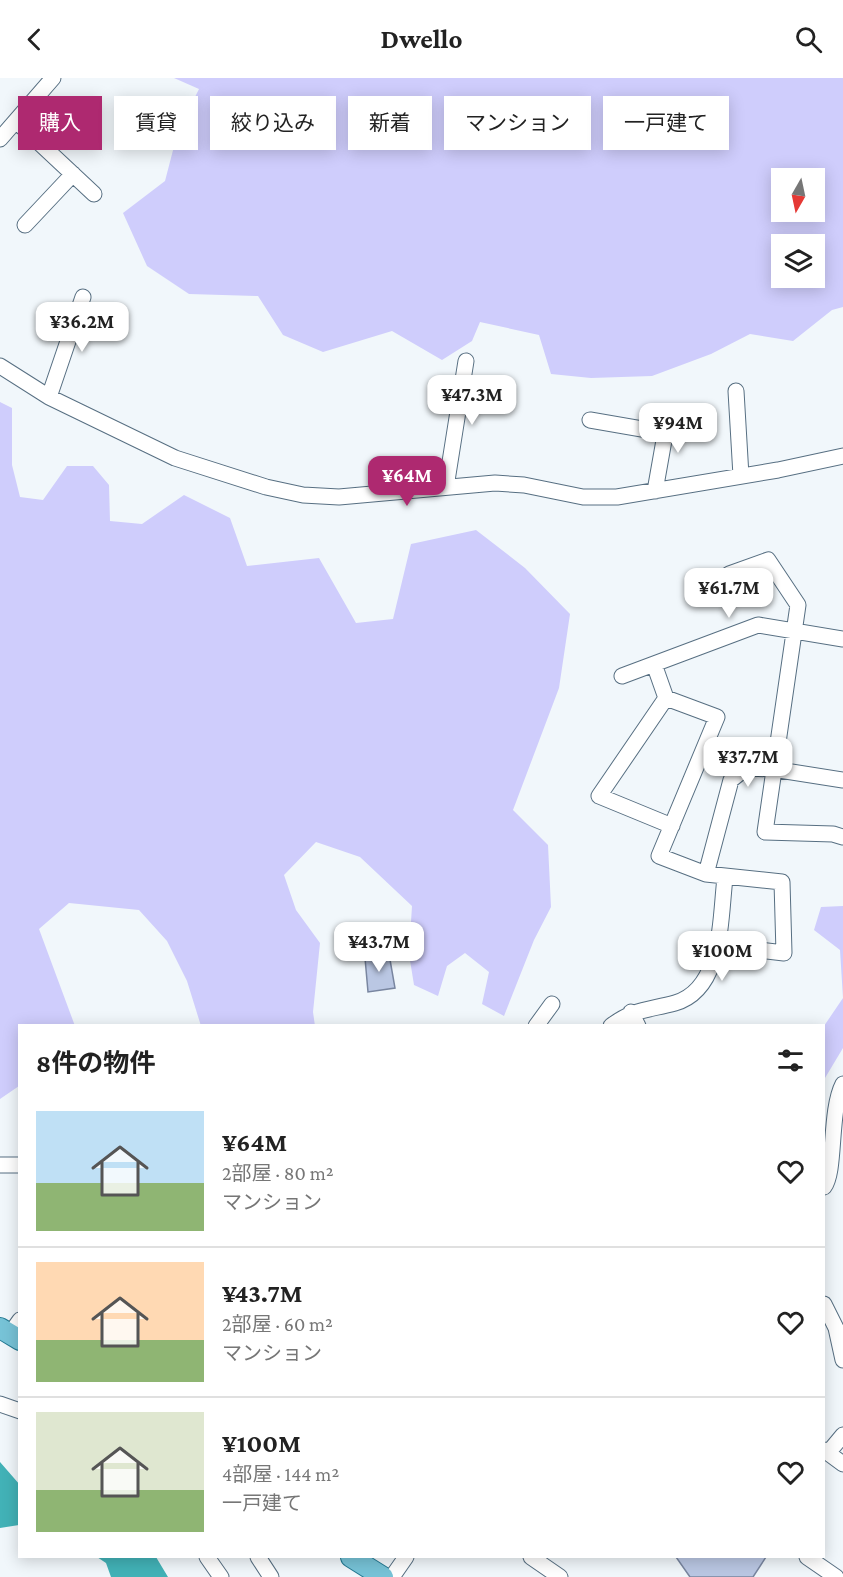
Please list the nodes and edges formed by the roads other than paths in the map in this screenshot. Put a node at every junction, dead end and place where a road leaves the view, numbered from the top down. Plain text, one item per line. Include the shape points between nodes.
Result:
1 (53, 78) edge
2 (16, 121) junction
3 (0, 139) edge
4 (73, 174) junction
5 (94, 194) dead end
6 (25, 225) dead end
7 (83, 297) dead end
8 (465, 361) dead end
9 (0, 366) edge
10 (736, 391) dead end
11 (49, 398) junction
12 (669, 412) dead end
13 (590, 420) dead end
14 (665, 433) junction
15 (843, 456) edge
16 (741, 476) junction
17 (446, 487) junction
18 (655, 491) junction
19 (729, 574) dead end
20 (794, 631) junction
21 (843, 639) edge
22 (654, 664) junction
23 (622, 676) dead end
24 (666, 698) junction
25 (773, 769) junction
26 (843, 780) edge
27 (672, 826) junction
28 (843, 837) edge
29 (706, 874) junction
30 (725, 878) junction
31 (716, 945) junction
32 (552, 1004) dead end
33 (635, 1019) edge
34 (537, 1024) edge
35 (617, 1024) edge
36 (843, 1084) edge
37 (0, 1165) edge
38 (18, 1165) edge
39 (825, 1186) edge
40 (825, 1306) edge
41 (843, 1360) edge
42 (0, 1404) edge
43 (18, 1410) edge
44 (843, 1435) edge
45 (826, 1451) edge
46 (843, 1464) edge
47 (208, 1558) edge
48 (259, 1558) edge
49 (353, 1558) edge
50 (405, 1558) edge
51 (532, 1558) edge
52 (808, 1558) edge
53 (831, 1576) edge
54 (221, 1577) edge
55 (271, 1577) edge
56 (383, 1577) edge
57 (392, 1577) edge
58 (560, 1577) edge

1 - 2 street
2 - 3 street
2 - 4 street
4 - 5 street
4 - 6 street
7 - 11 street
8 - 17 street
9 - 11 street
10 - 16 street
11 - 17 street via 175,458 266,487 339,497
12 - 14 street
13 - 14 street
14 - 18 street
15 - 16 street
16 - 18 street
17 - 18 street via 514,484 583,497
19 - 20 street via 768,560 798,605
20 - 21 street
20 - 22 street via 758,626
20 - 25 street
22 - 23 street
22 - 24 street
24 - 27 street via 717,717
24 - 27 street via 599,796
25 - 26 street
25 - 28 street via 765,832
25 - 29 street via 746,768 732,780
27 - 29 street via 659,856
29 - 30 street
30 - 31 street
30 - 31 street via 782,882 784,953
31 - 33 street via 703,984 689,999
32 - 34 street
33 - 35 street
36 - 39 street via 833,1118 830,1169
37 - 38 street
40 - 41 street via 837,1328
42 - 43 street
44 - 45 street
45 - 46 street
47 - 54 street
48 - 55 street
49 - 56 main road
50 - 57 street
51 - 58 street
52 - 53 street

